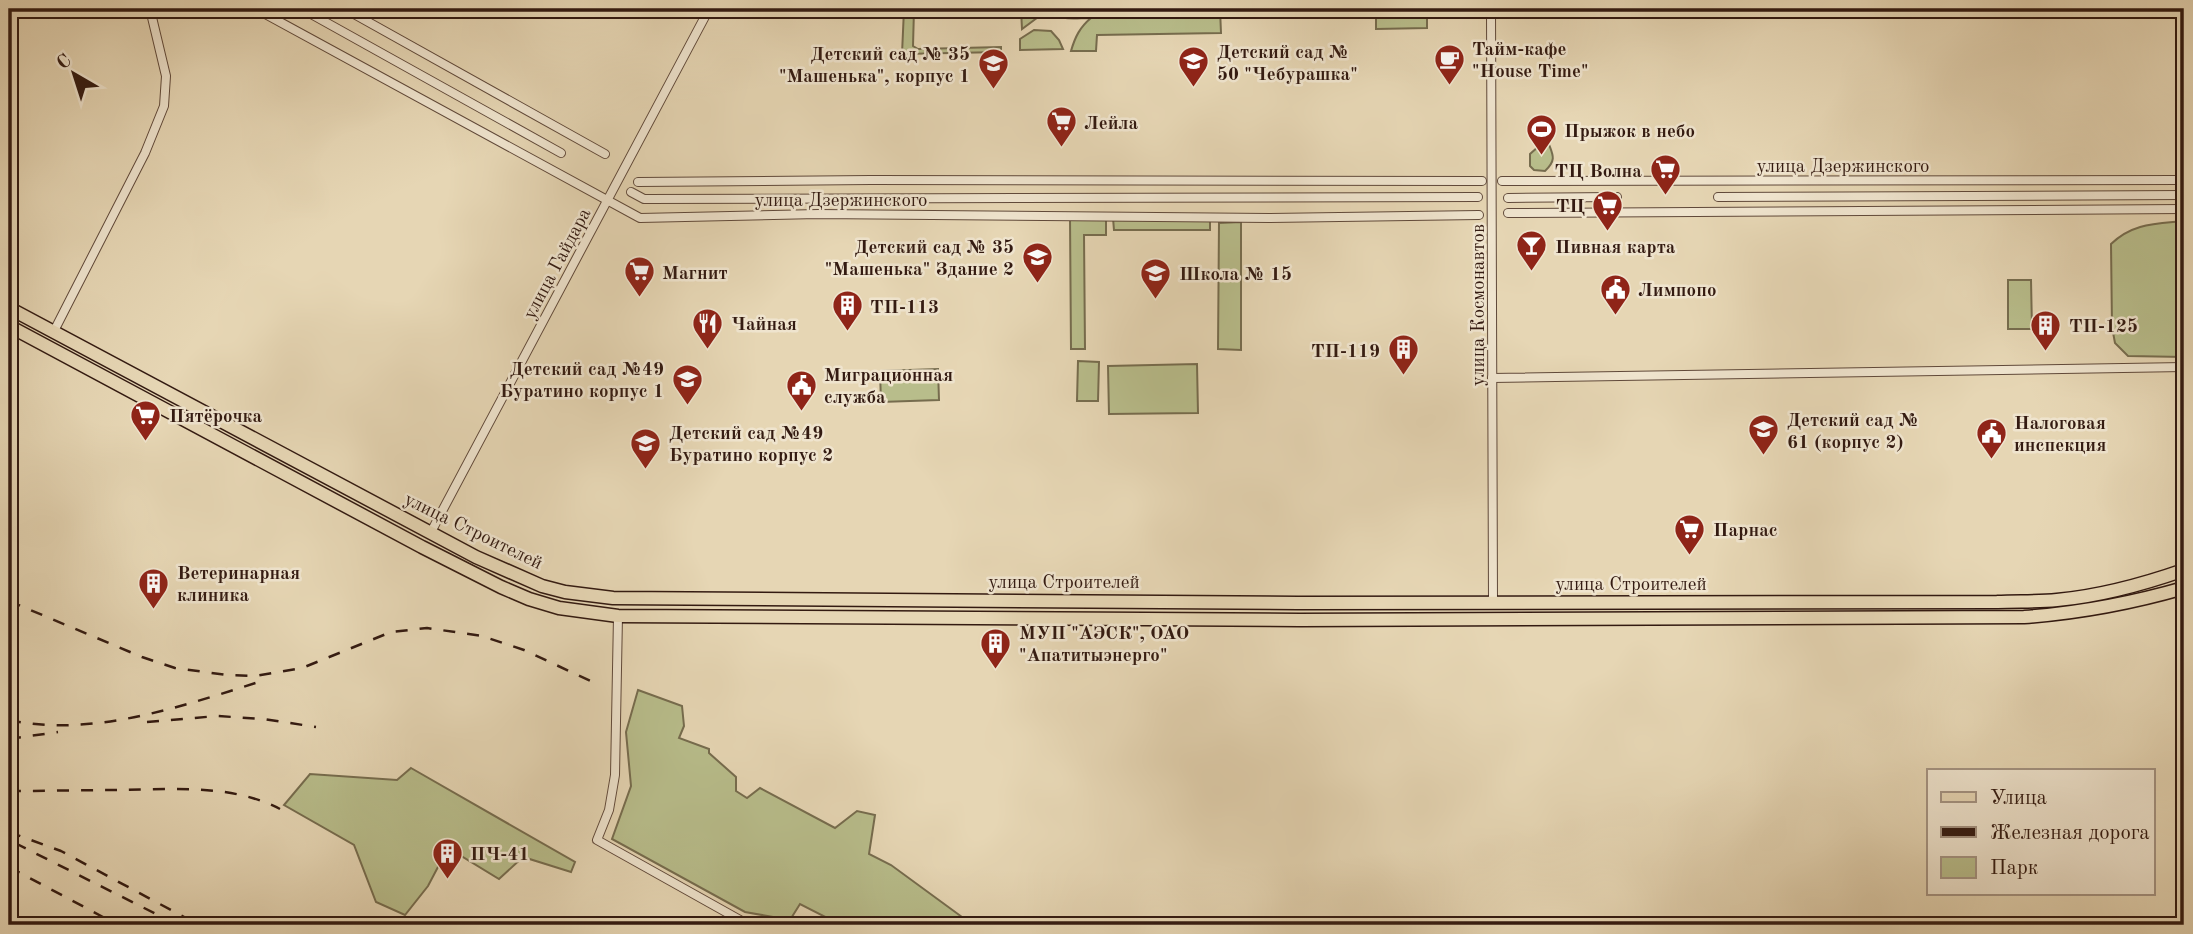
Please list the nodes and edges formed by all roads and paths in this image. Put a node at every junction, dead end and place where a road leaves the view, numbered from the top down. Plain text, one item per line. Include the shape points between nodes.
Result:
1 (150, 9) edge
2 (256, 9) edge
3 (302, 9) edge
4 (345, 9) edge
5 (709, 9) edge
6 (1491, 9) edge
7 (561, 153) dead end
8 (605, 154) dead end
9 (2184, 180) edge
10 (638, 181) dead end
11 (1482, 181) dead end
12 (1502, 181) dead end
13 (631, 192) dead end
14 (2184, 195) edge
15 (1478, 197) dead end
16 (1618, 197) dead end
17 (1717, 197) dead end
18 (1508, 198) dead end
19 (607, 200) junction
20 (2184, 208) edge
21 (1508, 214) dead end
22 (1479, 215) dead end
23 (9, 308) edge
24 (9, 326) edge
25 (53, 332) junction
26 (46, 346) junction
27 (2184, 367) edge
28 (1492, 378) junction
29 (267, 445) junction
30 (260, 460) junction
31 (431, 532) junction
32 (422, 547) junction
33 (2184, 570) edge
34 (2184, 587) edge
35 (802, 599) junction
36 (1069, 600) junction
37 (1493, 602) junction
38 (1717, 603) junction
39 (618, 616) junction
40 (801, 616) junction
41 (1068, 617) junction
42 (1717, 618) junction
43 (1494, 620) junction
44 (749, 925) edge

1 - 25 street via 166,76 164,106 145,153
2 - 19 street, улица Дзержинского
3 - 7 street
4 - 8 street
5 - 19 street, улица Гайдара
6 - 28 street, улица Космонавтов
9 - 12 street, улица Дзержинского
10 - 11 street, улица Дзержинского
13 - 15 street, улица Дзержинского via 644,199
14 - 17 street, улица Дзержинского
16 - 18 street
19 - 22 street, улица Дзержинского via 640,218
19 - 31 street, улица Гайдара
20 - 21 street
23 - 25 main road, улица Строителей
24 - 26 main road, улица Строителей
25 - 26 main road
25 - 29 main road, улица Строителей
26 - 30 main road, улица Строителей
27 - 28 street
28 - 37 street, улица Космонавтов
29 - 30 main road
29 - 31 main road, улица Строителей
30 - 32 main road, улица Строителей
31 - 32 main road
31 - 35 main road, улица Строителей via 520,578 565,592 613,598
32 - 39 main road, улица Строителей via 529,599
33 - 38 main road, улица Строителей via 2124,588 2058,600
34 - 42 main road, улица Строителей via 2104,608 2013,617
35 - 36 main road, улица Строителей
35 - 40 main road
36 - 37 main road, улица Строителей
36 - 41 main road
37 - 38 main road, улица Строителей
37 - 43 main road
38 - 42 main road
39 - 40 main road, улица Строителей
39 - 44 street via 615,775 609,810 597,840
40 - 41 main road, улица Строителей
41 - 43 main road, улица Строителей
42 - 43 main road, улица Строителей

